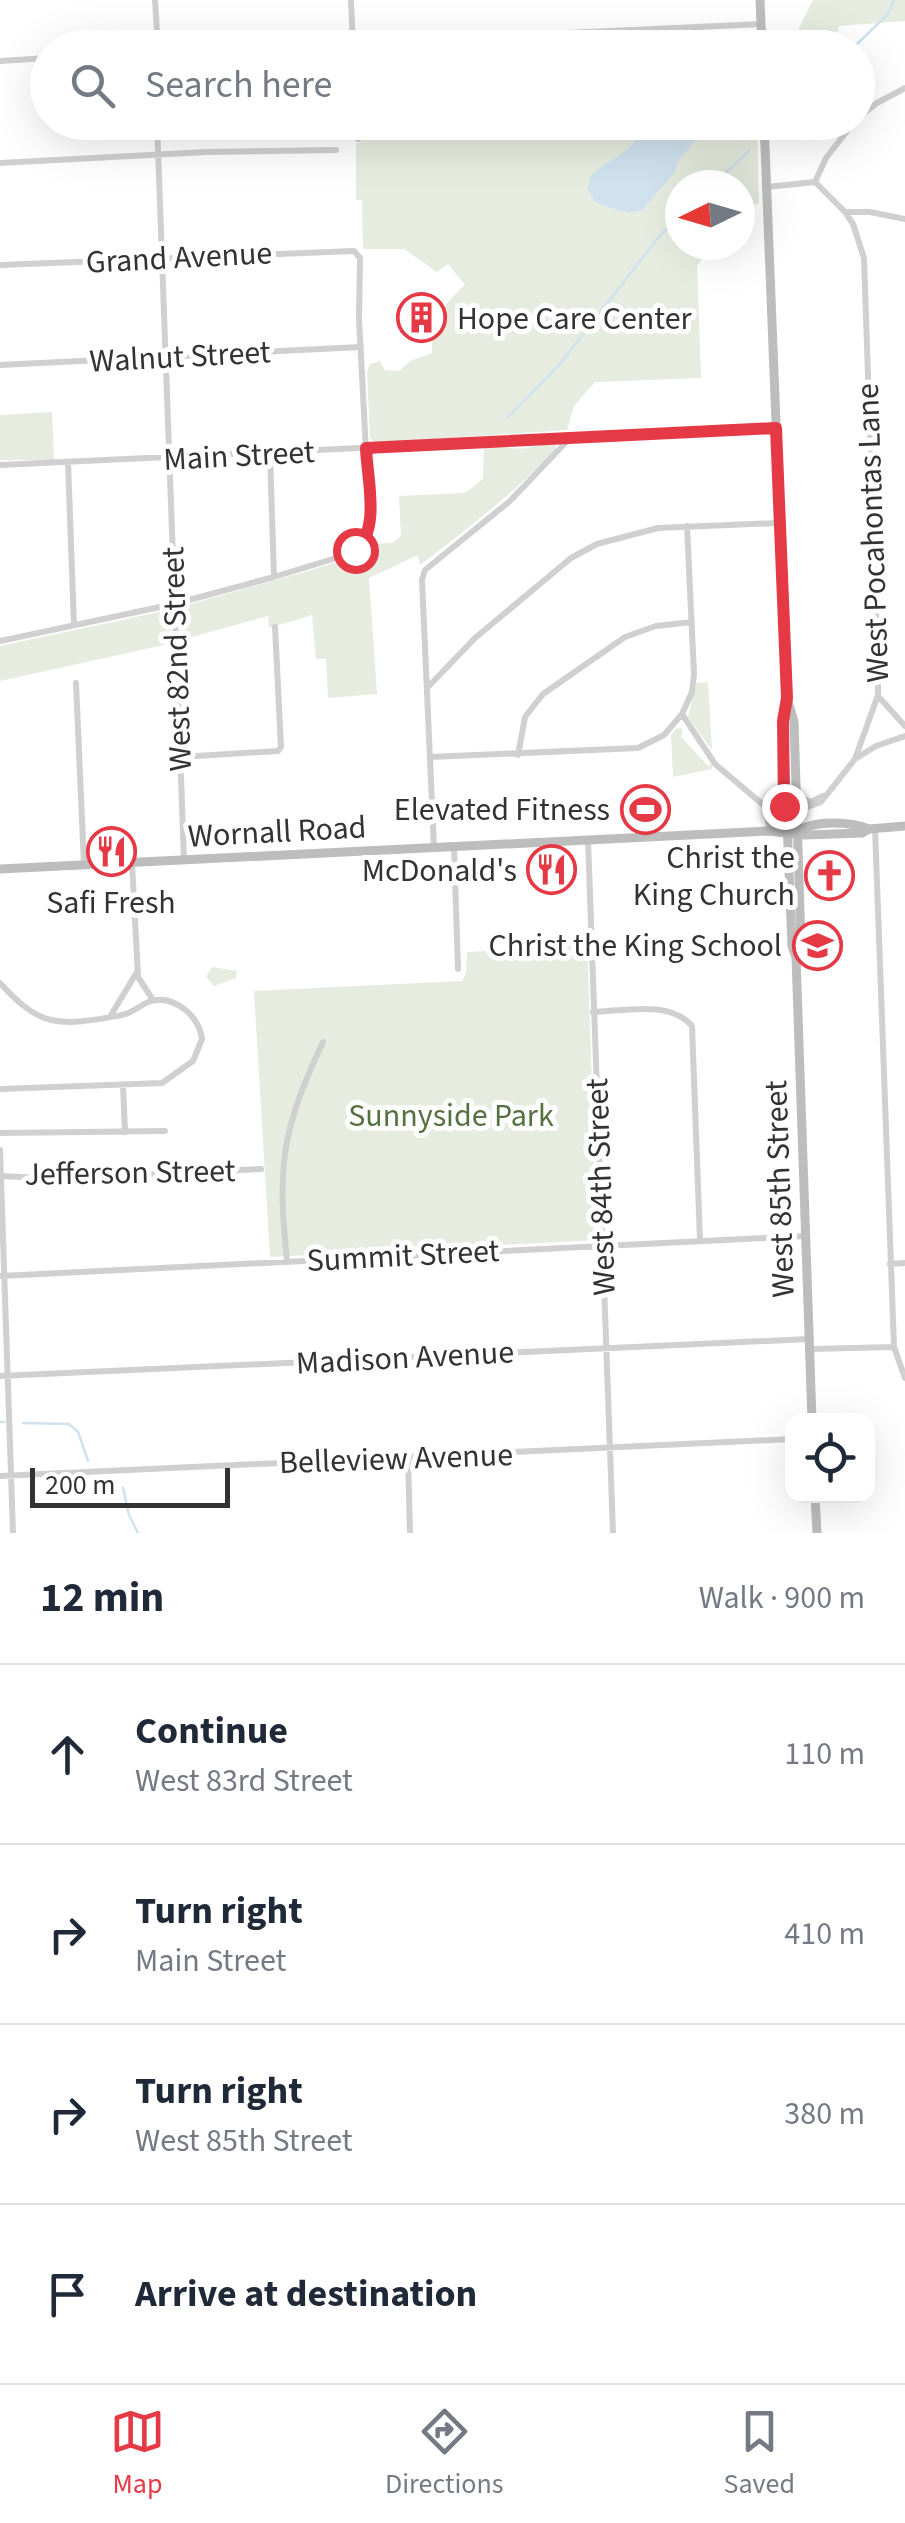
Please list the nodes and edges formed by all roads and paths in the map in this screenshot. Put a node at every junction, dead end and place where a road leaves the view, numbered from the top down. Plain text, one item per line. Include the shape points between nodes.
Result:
1 (155, 0) edge
2 (351, 0) edge
3 (760, 0) edge
4 (761, 24) junction
5 (157, 30) edge
6 (352, 30) edge
7 (644, 30) edge
8 (761, 30) edge
9 (30, 59) edge
10 (0, 61) edge
11 (905, 88) edge
12 (875, 108) edge
13 (158, 140) edge
14 (765, 140) edge
15 (840, 140) edge
16 (336, 150) dead end
17 (158, 154) junction
18 (0, 163) edge
19 (814, 182) junction
20 (768, 186) junction
21 (845, 212) junction
22 (905, 219) edge
23 (162, 258) junction
24 (0, 266) edge
25 (361, 347) junction
26 (166, 357) junction
27 (0, 365) edge
28 (776, 428) junction
29 (571, 437) junction
30 (366, 448) junction
31 (270, 454) junction
32 (169, 458) junction
33 (68, 462) junction
34 (0, 465) edge
35 (780, 522) junction
36 (687, 526) junction
37 (274, 577) junction
38 (174, 604) junction
39 (692, 622) junction
40 (74, 625) junction
41 (275, 627) dead end
42 (0, 641) edge
43 (76, 683) dead end
44 (427, 688) junction
45 (878, 696) junction
46 (787, 698) junction
47 (682, 714) junction
48 (905, 726) edge
49 (905, 736) edge
50 (518, 755) junction
51 (180, 757) junction
52 (430, 757) junction
53 (854, 759) junction
54 (825, 795) junction
55 (796, 796) junction
56 (796, 811) junction
57 (905, 826) edge
58 (872, 828) junction
59 (770, 832) junction
60 (791, 832) junction
61 (588, 840) junction
62 (454, 847) junction
63 (434, 848) junction
64 (184, 860) junction
65 (132, 863) junction
66 (84, 865) junction
67 (0, 869) edge
68 (458, 969) dead end
69 (138, 971) junction
70 (0, 983) edge
71 (152, 1000) junction
72 (593, 1012) junction
73 (111, 1015) junction
74 (323, 1042) dead end
75 (122, 1085) junction
76 (0, 1089) edge
77 (166, 1131) dead end
78 (125, 1132) junction
79 (0, 1133) edge
80 (0, 1150) edge
81 (261, 1169) dead end
82 (0, 1176) edge
83 (806, 1236) junction
84 (700, 1241) junction
85 (604, 1246) junction
86 (288, 1261) junction
87 (905, 1263) edge
88 (890, 1264) junction
89 (2, 1276) edge
90 (810, 1344) junction
91 (894, 1347) junction
92 (606, 1348) junction
93 (4, 1376) edge
94 (905, 1378) edge
95 (812, 1413) edge
96 (785, 1439) edge
97 (610, 1450) junction
98 (408, 1457) junction
99 (11, 1475) junction
100 (0, 1476) edge
101 (815, 1503) edge
102 (13, 1533) edge
103 (410, 1533) edge
104 (612, 1533) edge
105 (817, 1533) edge

1 - 5 street
2 - 6 street
3 - 4 main road
4 - 7 street
4 - 8 main road
9 - 10 street
11 - 12 street
13 - 17 street, West 82nd Street
14 - 20 main road, West 85th Street
15 - 19 street
16 - 17 street
17 - 18 street
17 - 23 street, West 82nd Street
19 - 20 street
19 - 21 street
20 - 28 main road, West 85th Street
21 - 22 street
21 - 45 street, West Pocahontas Lane via 864,258
23 - 24 street, Grand Avenue
23 - 25 street, Grand Avenue via 348,249 358,254
23 - 26 street, West 82nd Street
25 - 26 street, Walnut Street
25 - 30 street
26 - 27 street, Walnut Street
26 - 32 street, West 82nd Street
28 - 29 street, Main Street
28 - 35 main road, West 85th Street
29 - 30 street, Main Street
29 - 44 street via 510,501 427,567
30 - 31 street, Main Street
30 - 37 street via 365,543
31 - 32 street, Main Street
31 - 37 street
32 - 33 street, Main Street
32 - 38 street, West 82nd Street
33 - 34 street, Main Street
33 - 40 street
35 - 36 street
35 - 46 main road, West 85th Street
36 - 39 street
36 - 44 street via 628,533 571,558
37 - 38 street
38 - 40 street
38 - 51 street, West 82nd Street
39 - 47 street via 694,674
39 - 50 street via 625,637 543,694 525,716
40 - 42 street
41 - 51 street via 281,747
43 - 66 street
44 - 52 street
45 - 48 street
45 - 53 street, West Pocahontas Lane
46 - 55 main road, West 85th Street
46 - 60 main road, West 85th Street
47 - 50 street via 664,735 638,748
47 - 59 street via 716,764 766,808
49 - 53 street
50 - 52 street
51 - 64 street, West 82nd Street
52 - 63 street
53 - 54 street
54 - 55 street via 811,802
54 - 56 street
55 - 56 main road, West 85th Street
56 - 60 main road, West 85th Street
57 - 58 main road, Wornall Road
58 - 60 main road, Wornall Road via 806,826
58 - 88 street
59 - 60 main road, Wornall Road
59 - 61 main road, Wornall Road
60 - 83 main road, West 85th Street
61 - 62 main road, Wornall Road
61 - 72 street, West 84th Street
62 - 63 main road, Wornall Road
62 - 68 street
63 - 64 main road, Wornall Road
64 - 65 main road, Wornall Road
65 - 66 main road, Wornall Road
65 - 69 street
66 - 67 main road, Wornall Road
69 - 71 street
69 - 73 street
70 - 73 street via 47,1019
71 - 73 street
71 - 75 street via 193,1016 201,1030 200,1052 162,1083
72 - 84 street via 670,1010 694,1033
72 - 85 street, West 84th Street
74 - 86 street via 286,1138
75 - 76 street
75 - 78 street
77 - 78 street
78 - 79 street
80 - 82 street
81 - 82 street, Jefferson Street
82 - 89 street
83 - 84 street, Summit Street
83 - 90 main road, West 85th Street
84 - 85 street, Summit Street
85 - 86 street, Summit Street
85 - 92 street, West 84th Street
86 - 89 street, Summit Street
87 - 88 street
88 - 91 street
89 - 93 street
90 - 91 street, Madison Avenue
90 - 92 street, Madison Avenue
90 - 95 main road, West 85th Street
91 - 94 street
92 - 93 street, Madison Avenue
92 - 97 street, West 84th Street
93 - 99 street
96 - 97 street, Belleview Avenue
97 - 98 street, Belleview Avenue
97 - 104 street, West 84th Street
98 - 99 street, Belleview Avenue
98 - 103 street
99 - 100 street, Belleview Avenue
99 - 102 street
101 - 105 main road

